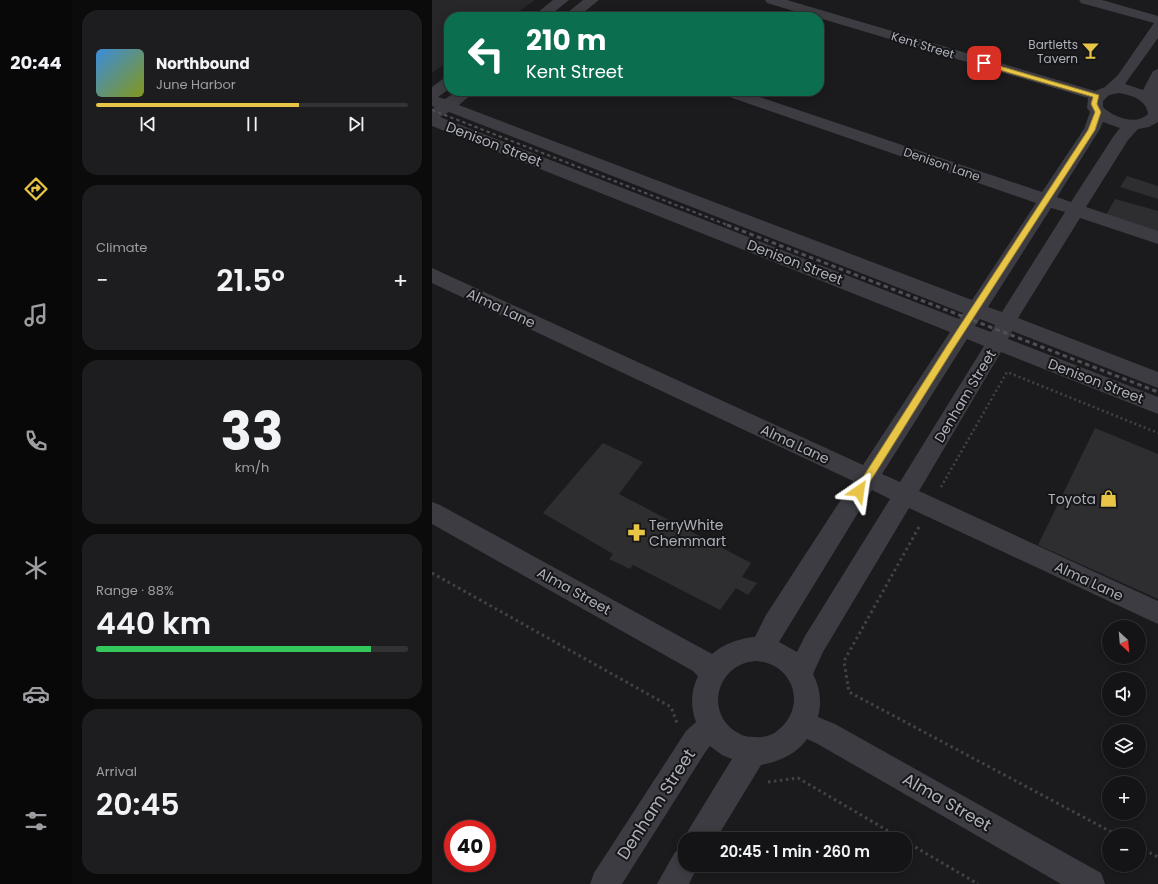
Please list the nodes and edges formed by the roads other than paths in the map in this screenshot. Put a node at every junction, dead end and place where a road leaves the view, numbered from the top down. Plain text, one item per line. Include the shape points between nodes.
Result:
1 (562, 0) edge
2 (592, 0) edge
3 (772, 0) edge
4 (1086, 0) edge
5 (546, 12) edge
6 (576, 12) edge
7 (812, 12) edge
8 (824, 16) edge
9 (1158, 20) edge
10 (1158, 27) edge
11 (1158, 74) edge
12 (444, 86) edge
13 (432, 94) edge
14 (458, 96) edge
15 (742, 96) edge
16 (1102, 99) junction
17 (1151, 99) junction
18 (436, 111) edge
19 (1157, 117) edge
20 (1134, 124) junction
21 (1047, 200) junction
22 (1074, 210) junction
23 (1158, 238) edge
24 (432, 276) edge
25 (975, 310) junction
26 (1007, 322) junction
27 (962, 328) junction
28 (997, 342) junction
29 (1158, 380) edge
30 (1158, 406) edge
31 (868, 477) junction
32 (905, 496) junction
33 (432, 512) edge
34 (1158, 613) edge
35 (762, 649) junction
36 (801, 672) junction
37 (713, 673) junction
38 (802, 724) junction
39 (711, 727) junction
40 (754, 750) junction
41 (703, 832) edge
42 (679, 872) edge
43 (605, 884) edge
44 (672, 884) edge
45 (1090, 884) edge

1 - 5 street
2 - 6 street
3 - 7 street, Kent Street
4 - 9 street
8 - 16 street, Kent Street
10 - 16 street via 1123,78
11 - 17 street via 1151,89
12 - 13 street
14 - 18 street
15 - 21 street, Denison Lane
16 - 17 street via 1132,90
16 - 20 street via 1113,121
16 - 21 street via 1092,130
17 - 19 street via 1156,104
18 - 25 street, Denison Street
18 - 27 street, Denison Street
19 - 20 street
20 - 22 street, Denham Street via 1121,137
21 - 22 street, Denison Lane
21 - 25 street
22 - 23 street, Denison Lane
22 - 26 street, Denham Street
24 - 31 street, Alma Lane
25 - 26 street, Denison Street
25 - 27 street
26 - 28 street, Denham Street
26 - 29 street, Denison Street
27 - 28 street, Denison Street
27 - 31 street
28 - 30 street, Denison Street
28 - 32 street, Denham Street
31 - 32 street, Alma Lane
31 - 35 street via 775,623
32 - 34 street, Alma Lane
32 - 36 street, Denham Street via 814,644
33 - 37 street, Alma Street via 702,662
35 - 36 street via 791,660
35 - 37 street via 734,655 722,662
36 - 38 street via 807,684 809,697
37 - 39 street via 706,685 704,699 705,714
38 - 40 street via 782,743
38 - 45 street, Alma Street via 825,733
39 - 40 street via 722,739 737,747
39 - 43 street, Denham Street via 696,741
40 - 41 street
42 - 44 street

